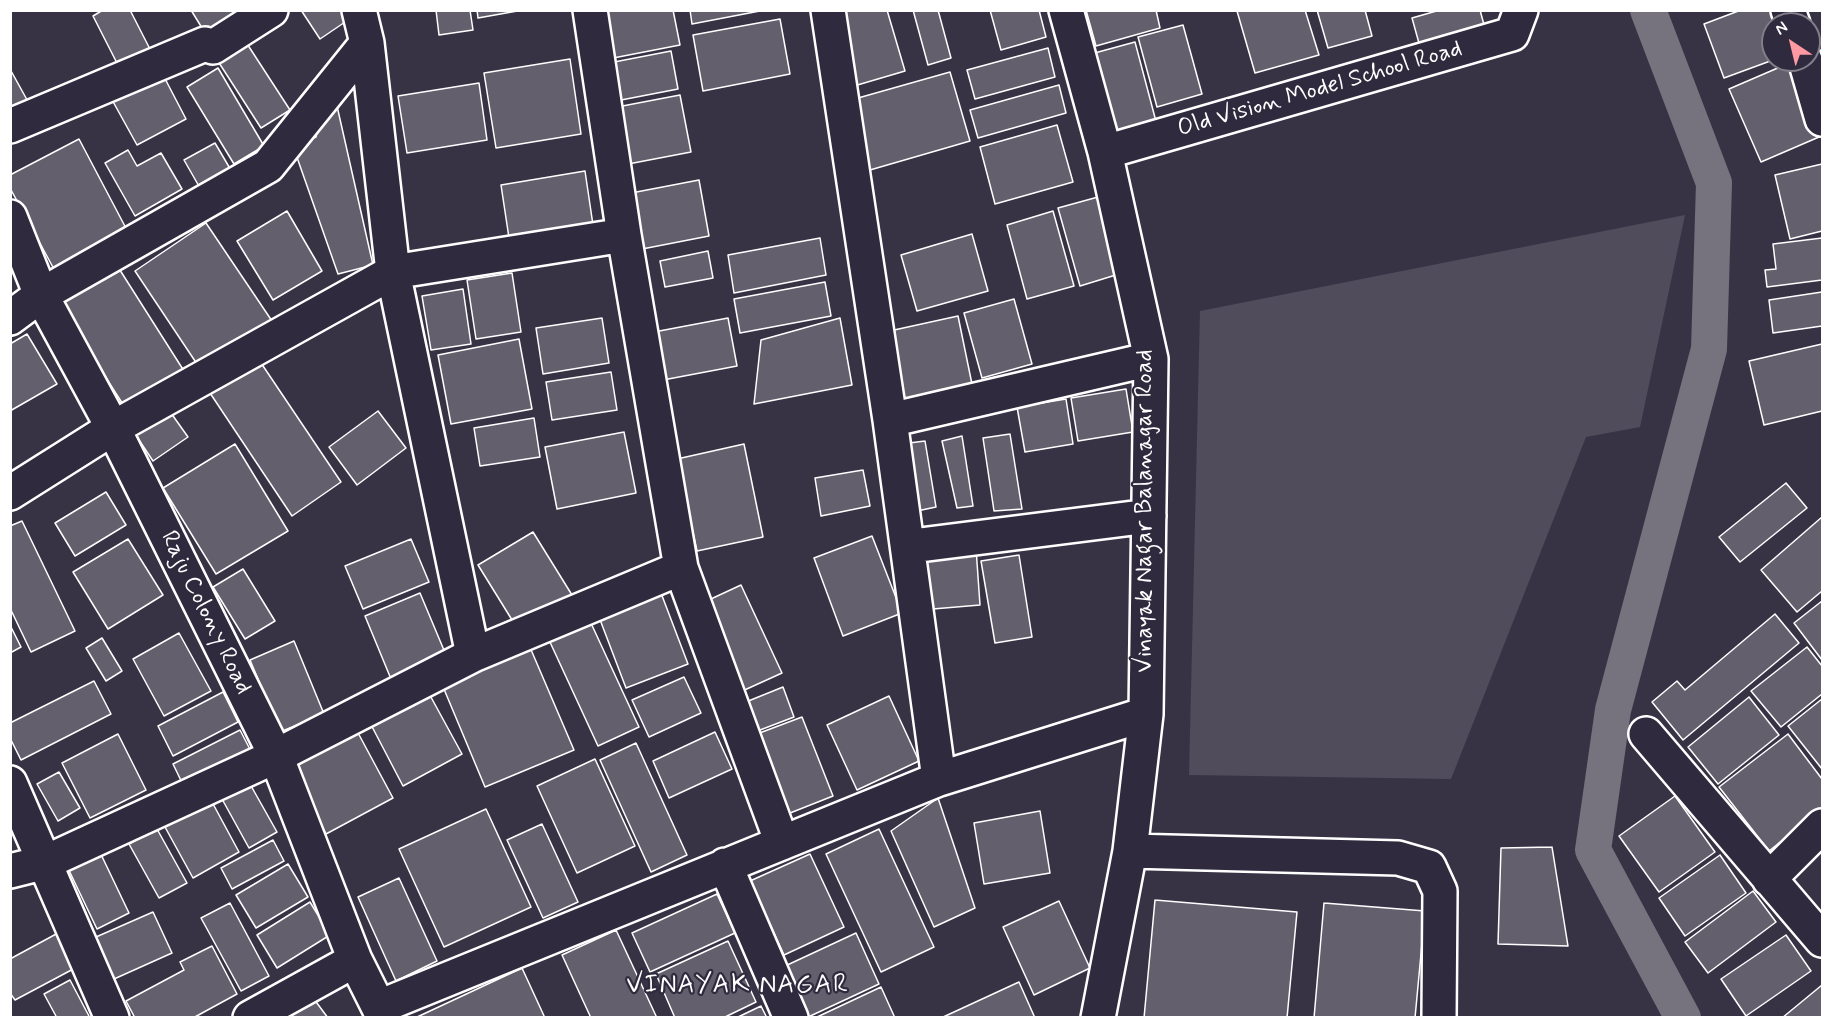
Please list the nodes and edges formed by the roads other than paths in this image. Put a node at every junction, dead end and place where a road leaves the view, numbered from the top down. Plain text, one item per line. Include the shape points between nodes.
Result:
1 (271, 10) edge
2 (359, 10) edge
3 (590, 10) edge
4 (828, 10) edge
5 (1066, 10) edge
6 (1521, 10) edge
7 (367, 43) junction
8 (1808, 72) edge
9 (1822, 119) edge
10 (10, 126) edge
11 (1105, 153) junction
12 (10, 217) edge
13 (624, 235) junction
14 (393, 272) junction
15 (41, 296) junction
16 (10, 318) edge
17 (1151, 359) junction
18 (890, 420) junction
19 (113, 428) junction
20 (10, 493) edge
21 (1149, 516) junction
22 (920, 545) dead end
23 (681, 568) junction
24 (473, 655) junction
25 (1146, 714) junction
26 (1646, 734) dead end
27 (276, 756) junction
28 (939, 779) junction
29 (10, 783) edge
30 (1822, 826) edge
31 (782, 843) junction
32 (1130, 851) junction
33 (46, 862) junction
34 (725, 865) junction
35 (10, 871) edge
36 (1769, 879) junction
37 (1822, 940) edge
38 (355, 960) junction
39 (382, 1012) edge
40 (111, 1017) edge
41 (250, 1017) edge
42 (791, 1017) edge
43 (1098, 1017) edge
44 (1439, 1017) edge

1 - 10 street via 213,47 205,44
2 - 7 street
3 - 13 street
4 - 18 street
5 - 11 street, Vinayak Nagar Balanagar Road
6 - 11 street, Old Vision Model School Road via 1512,34
7 - 14 street
7 - 15 street via 268,166
8 - 9 street
11 - 17 street, Vinayak Nagar Balanagar Road
12 - 15 street, Raju Colony Road
13 - 14 street
13 - 23 street
14 - 19 street
14 - 24 street
15 - 16 street
15 - 19 street, Raju Colony Road
17 - 18 street
17 - 21 street, Vinayak Nagar Balanagar Road
18 - 28 street
19 - 20 street
19 - 27 street, Raju Colony Road
21 - 22 street
21 - 25 street, Vinayak Nagar Balanagar Road
23 - 24 street
23 - 31 street
24 - 27 street
25 - 28 street
25 - 32 street, Vinayak Nagar Balanagar Road
26 - 36 street
27 - 33 street
27 - 38 street, Raju Colony Road
28 - 31 street
29 - 33 street
30 - 36 street
31 - 34 street
32 - 43 street, Vinayak Nagar Balanagar Road
32 - 44 street via 1398,858 1429,867 1440,891
33 - 35 street
33 - 40 street
34 - 39 street
34 - 42 street
36 - 37 street
38 - 39 street, Raju Colony Road
38 - 41 street

